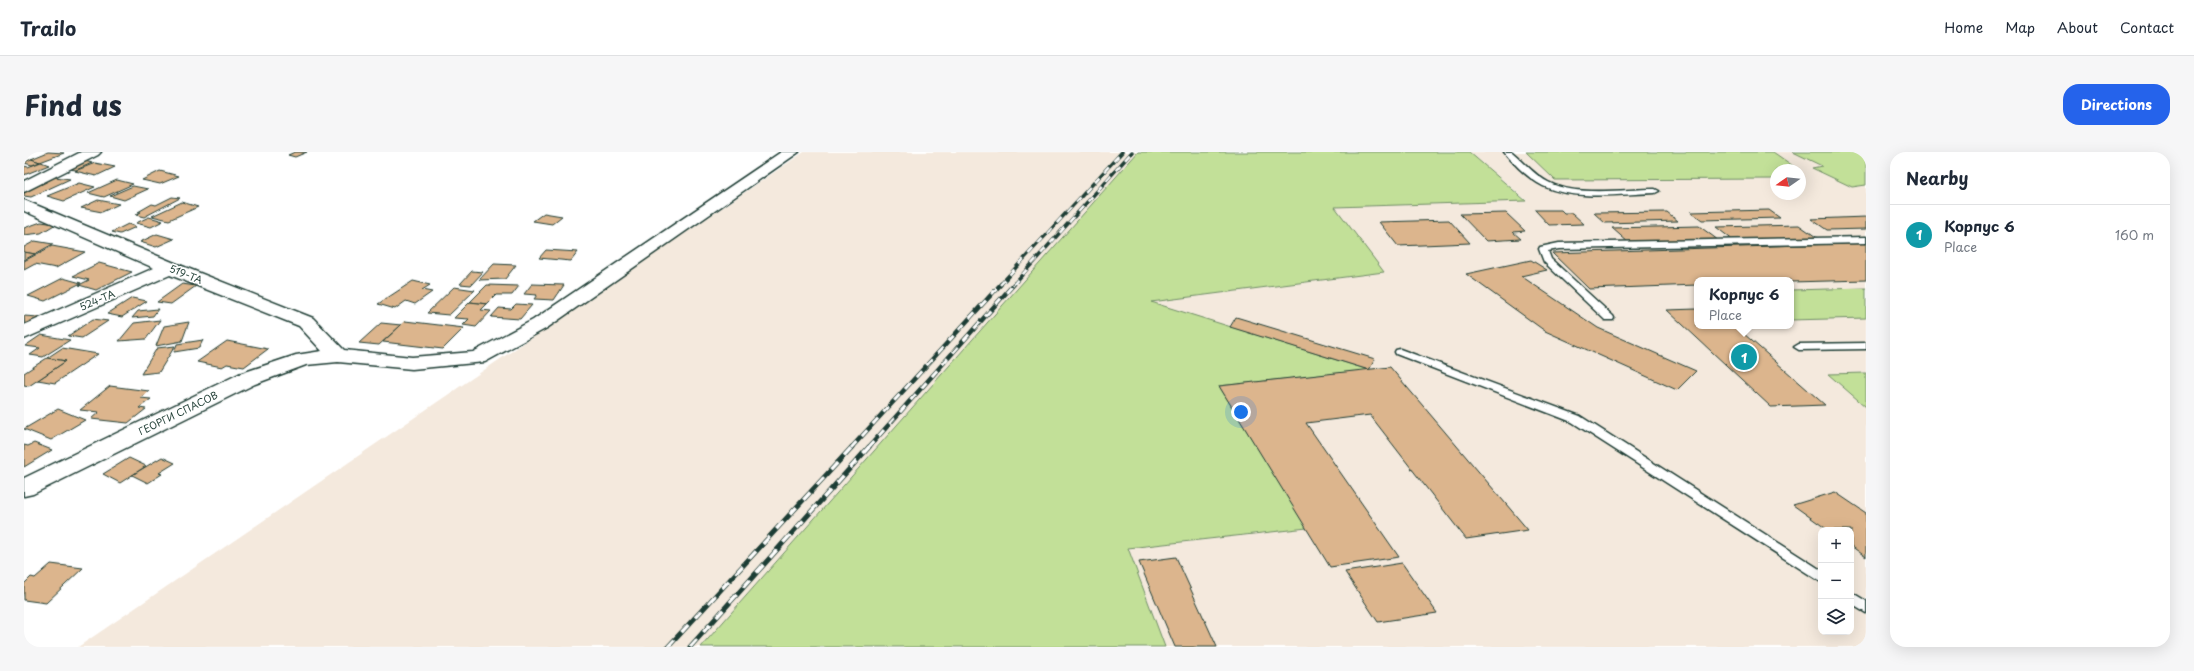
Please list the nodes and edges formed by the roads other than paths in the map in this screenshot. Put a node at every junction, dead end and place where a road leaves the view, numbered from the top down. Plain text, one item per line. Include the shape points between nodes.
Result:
1 (93, 152) edge
2 (791, 152) edge
3 (1508, 152) edge
4 (24, 187) edge
5 (1655, 191) dead end
6 (24, 205) edge
7 (1866, 240) edge
8 (170, 268) junction
9 (1609, 318) dead end
10 (24, 333) edge
11 (1866, 346) edge
12 (1799, 347) dead end
13 (1400, 352) dead end
14 (338, 356) junction
15 (24, 488) edge
16 (1818, 575) edge
17 (1854, 599) edge
18 (1866, 608) edge

1 - 4 street
2 - 14 street, ГЕОРГИ СПАСОВ via 540,324 478,358 412,363
3 - 5 lane via 1545,184 1560,189
6 - 8 street, 519-ТА
7 - 9 lane via 1559,246 1543,249 1547,260
8 - 10 street, 524-ТА
8 - 14 street, 519-ТА via 306,322
11 - 12 lane
13 - 16 lane via 1576,419
14 - 15 street, ГЕОРГИ СПАСОВ via 303,359 247,379
17 - 18 lane

